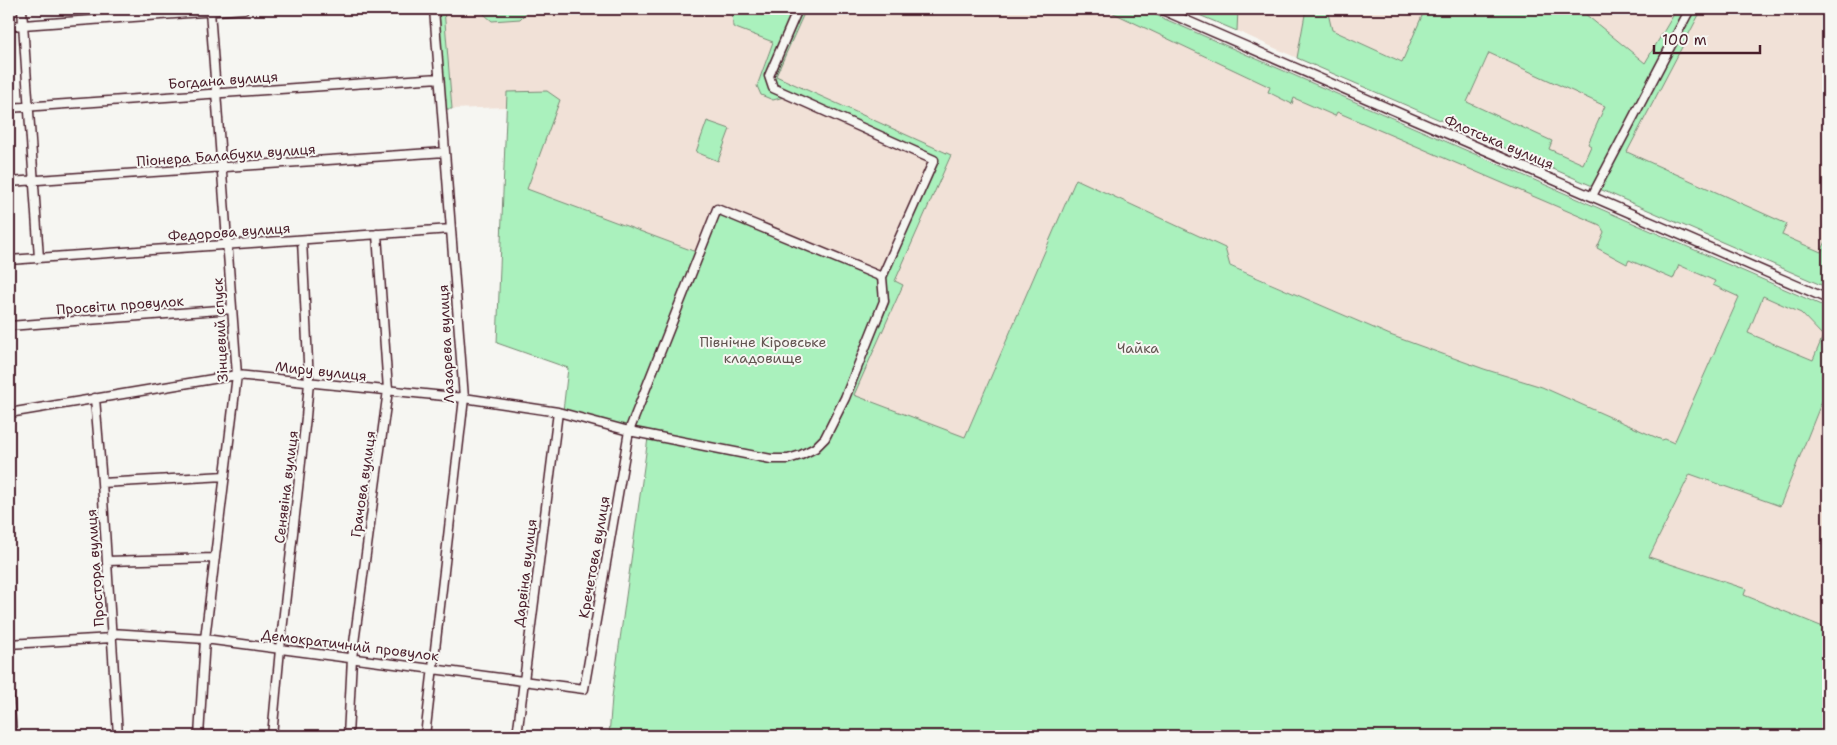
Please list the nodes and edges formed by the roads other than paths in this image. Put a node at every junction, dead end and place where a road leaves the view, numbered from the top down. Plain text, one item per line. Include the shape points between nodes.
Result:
1 (22, 9) edge
2 (244, 9) edge
3 (434, 9) edge
4 (798, 9) edge
5 (1160, 9) edge
6 (1690, 9) edge
7 (210, 11) junction
8 (23, 25) junction
9 (9, 26) edge
10 (439, 78) junction
11 (216, 93) junction
12 (29, 106) junction
13 (9, 108) edge
14 (445, 152) junction
15 (222, 167) junction
16 (34, 180) junction
17 (9, 182) edge
18 (1592, 196) junction
19 (451, 229) junction
20 (377, 234) junction
21 (302, 240) junction
22 (228, 245) junction
23 (39, 258) junction
24 (9, 260) edge
25 (882, 277) junction
26 (1828, 299) edge
27 (232, 309) junction
28 (9, 326) edge
29 (237, 375) junction
30 (309, 382) junction
31 (388, 390) junction
32 (95, 398) junction
33 (464, 398) junction
34 (558, 412) junction
35 (9, 413) edge
36 (629, 431) junction
37 (225, 476) junction
38 (102, 483) junction
39 (215, 558) junction
40 (107, 561) junction
41 (111, 636) junction
42 (205, 639) junction
43 (9, 644) edge
44 (280, 649) junction
45 (352, 658) junction
46 (432, 669) junction
47 (524, 681) junction
48 (584, 689) joint
49 (9, 693) edge
50 (12, 736) edge
51 (118, 736) edge
52 (198, 736) edge
53 (272, 736) edge
54 (348, 736) edge
55 (425, 736) edge
56 (518, 736) edge

1 - 8 street
2 - 7 street
3 - 10 street, Лазарева вулиця
4 - 25 street via 769,76 773,88 934,160
5 - 18 street, Флотська вулиця
6 - 18 street
7 - 8 street
7 - 11 street, Зінцевий спуск
8 - 9 street
8 - 12 street
10 - 11 street, Богдана вулиця
10 - 14 street, Лазарева вулиця
11 - 12 street, Богдана вулиця
11 - 15 street, Зінцевий спуск
12 - 13 street, Богдана вулиця
12 - 16 street
14 - 15 street, Піонера Балабухи вулиця
14 - 19 street, Лазарева вулиця
15 - 16 street, Піонера Балабухи вулиця
15 - 22 street, Зінцевий спуск
16 - 17 street, Піонера Балабухи вулиця
16 - 23 street
18 - 26 street, Флотська вулиця
19 - 20 street, Федорова вулиця
19 - 33 street, Лазарева вулиця
20 - 21 street, Федорова вулиця
20 - 31 street, Грачова вулиця
21 - 22 street, Федорова вулиця
21 - 30 street, Сенявіна вулиця
22 - 23 street, Федорова вулиця
22 - 27 street, Зінцевий спуск
23 - 24 street, Федорова вулиця
25 - 36 street, Миру вулиця via 884,301 838,412 825,438 815,448 795,457 771,459
25 - 36 street, Кречетова вулиця via 717,209
27 - 28 street, Просвіти провулок
27 - 29 street, Зінцевий спуск
29 - 30 street, Миру вулиця
29 - 32 street, Миру вулиця
29 - 37 street, Зінцевий спуск
30 - 31 street, Миру вулиця
30 - 44 street, Сенявіна вулиця
31 - 33 street, Миру вулиця
31 - 45 street, Грачова вулиця
32 - 35 street, Миру вулиця
32 - 38 street, Простора вулиця
33 - 34 street, Миру вулиця
33 - 46 street, Лазарева вулиця
34 - 36 street, Миру вулиця
34 - 47 street, Дарвіна вулиця
36 - 48 street, Кречетова вулиця
37 - 38 street
37 - 39 street, Зінцевий спуск
38 - 40 street, Простора вулиця
39 - 40 street
39 - 42 street, Зінцевий спуск
40 - 41 street, Простора вулиця
41 - 42 street, Демократичний провулок
41 - 43 street, Демократичний провулок
41 - 51 street, Простора вулиця
42 - 44 street, Демократичний провулок
42 - 52 street, Зінцевий спуск
44 - 45 street, Демократичний провулок
44 - 53 street, Сенявіна вулиця
45 - 46 street, Демократичний провулок
45 - 54 street, Грачова вулиця
46 - 47 street, Демократичний провулок
46 - 55 street, Лазарева вулиця
47 - 48 street, Демократичний провулок
47 - 56 street, Дарвіна вулиця
49 - 50 street

